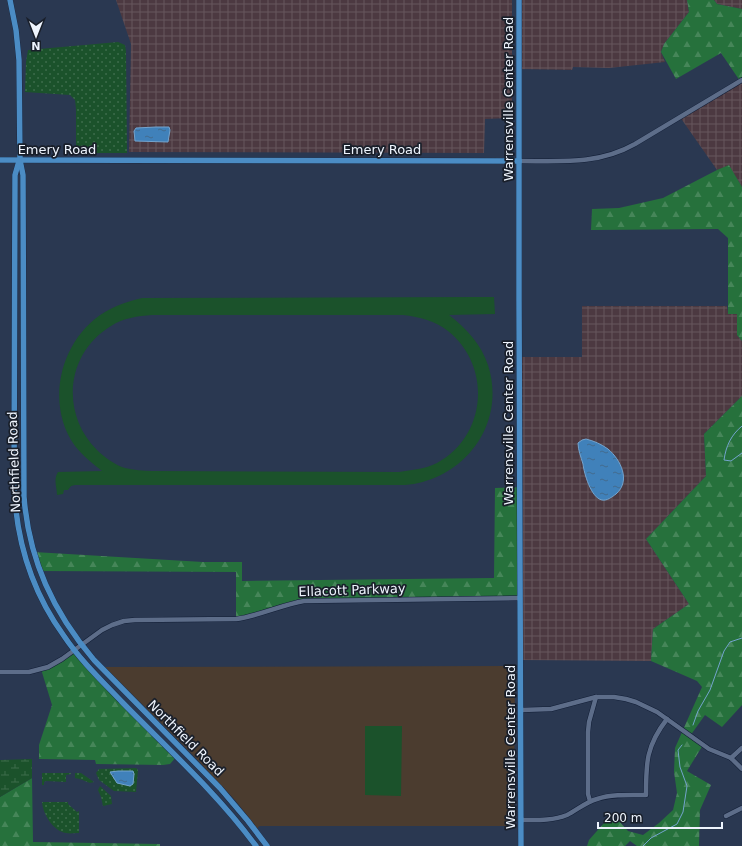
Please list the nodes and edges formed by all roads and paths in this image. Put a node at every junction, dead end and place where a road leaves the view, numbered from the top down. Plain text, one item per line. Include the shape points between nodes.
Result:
1 (10, 0) edge
2 (520, 0) edge
3 (742, 80) edge
4 (0, 160) edge
5 (20, 160) junction
6 (519, 161) junction
7 (15, 232) junction
8 (23, 232) junction
9 (14, 312) junction
10 (23, 312) junction
11 (14, 386) junction
12 (23, 386) junction
13 (14, 430) junction
14 (23, 430) junction
15 (520, 598) junction
16 (82, 645) junction
17 (74, 650) junction
18 (0, 672) edge
19 (596, 697) junction
20 (521, 710) junction
21 (667, 719) junction
22 (742, 748) edge
23 (731, 758) junction
24 (742, 769) edge
25 (590, 801) junction
26 (742, 808) edge
27 (726, 816) dead end
28 (521, 820) junction
29 (256, 846) edge
30 (267, 846) edge
31 (521, 846) edge

1 - 5 main road, Northfield Road via 18,49
2 - 6 main road, Warrensville Center Road
3 - 6 street, Emery Road via 617,153 584,160
4 - 5 main road, Emery Road
5 - 6 main road, Emery Road
5 - 7 main road, Northfield Road via 15,175
5 - 8 main road, Northfield Road via 24,175
6 - 15 main road, Warrensville Center Road
7 - 8 main road
7 - 9 main road, Northfield Road
8 - 10 main road, Northfield Road
9 - 10 main road
9 - 11 main road, Northfield Road
10 - 12 main road, Northfield Road
11 - 12 main road
11 - 13 main road, Northfield Road
12 - 14 main road, Northfield Road
13 - 14 main road
13 - 17 main road, Northfield Road via 14,494 22,544 32,577 46,606
14 - 16 main road, Northfield Road via 24,497 31,544 49,593
15 - 16 street, Ellacott Parkway via 304,601 245,618 124,621 102,630
15 - 20 main road, Warrensville Center Road
16 - 17 street, Ellacott Parkway
16 - 30 main road, Northfield Road via 220,788
17 - 18 street, Ellacott Parkway via 54,664 41,669 29,672
17 - 29 main road, Northfield Road via 213,793
19 - 20 street via 551,709
19 - 21 street via 614,697 636,702
19 - 25 street via 588,732
20 - 28 main road, Warrensville Center Road
21 - 23 street via 709,749
21 - 25 street via 654,737 650,750 646,767 646,796 613,795
22 - 23 street
23 - 24 street
25 - 28 street via 557,818
26 - 27 street
28 - 31 main road, Warrensville Center Road

